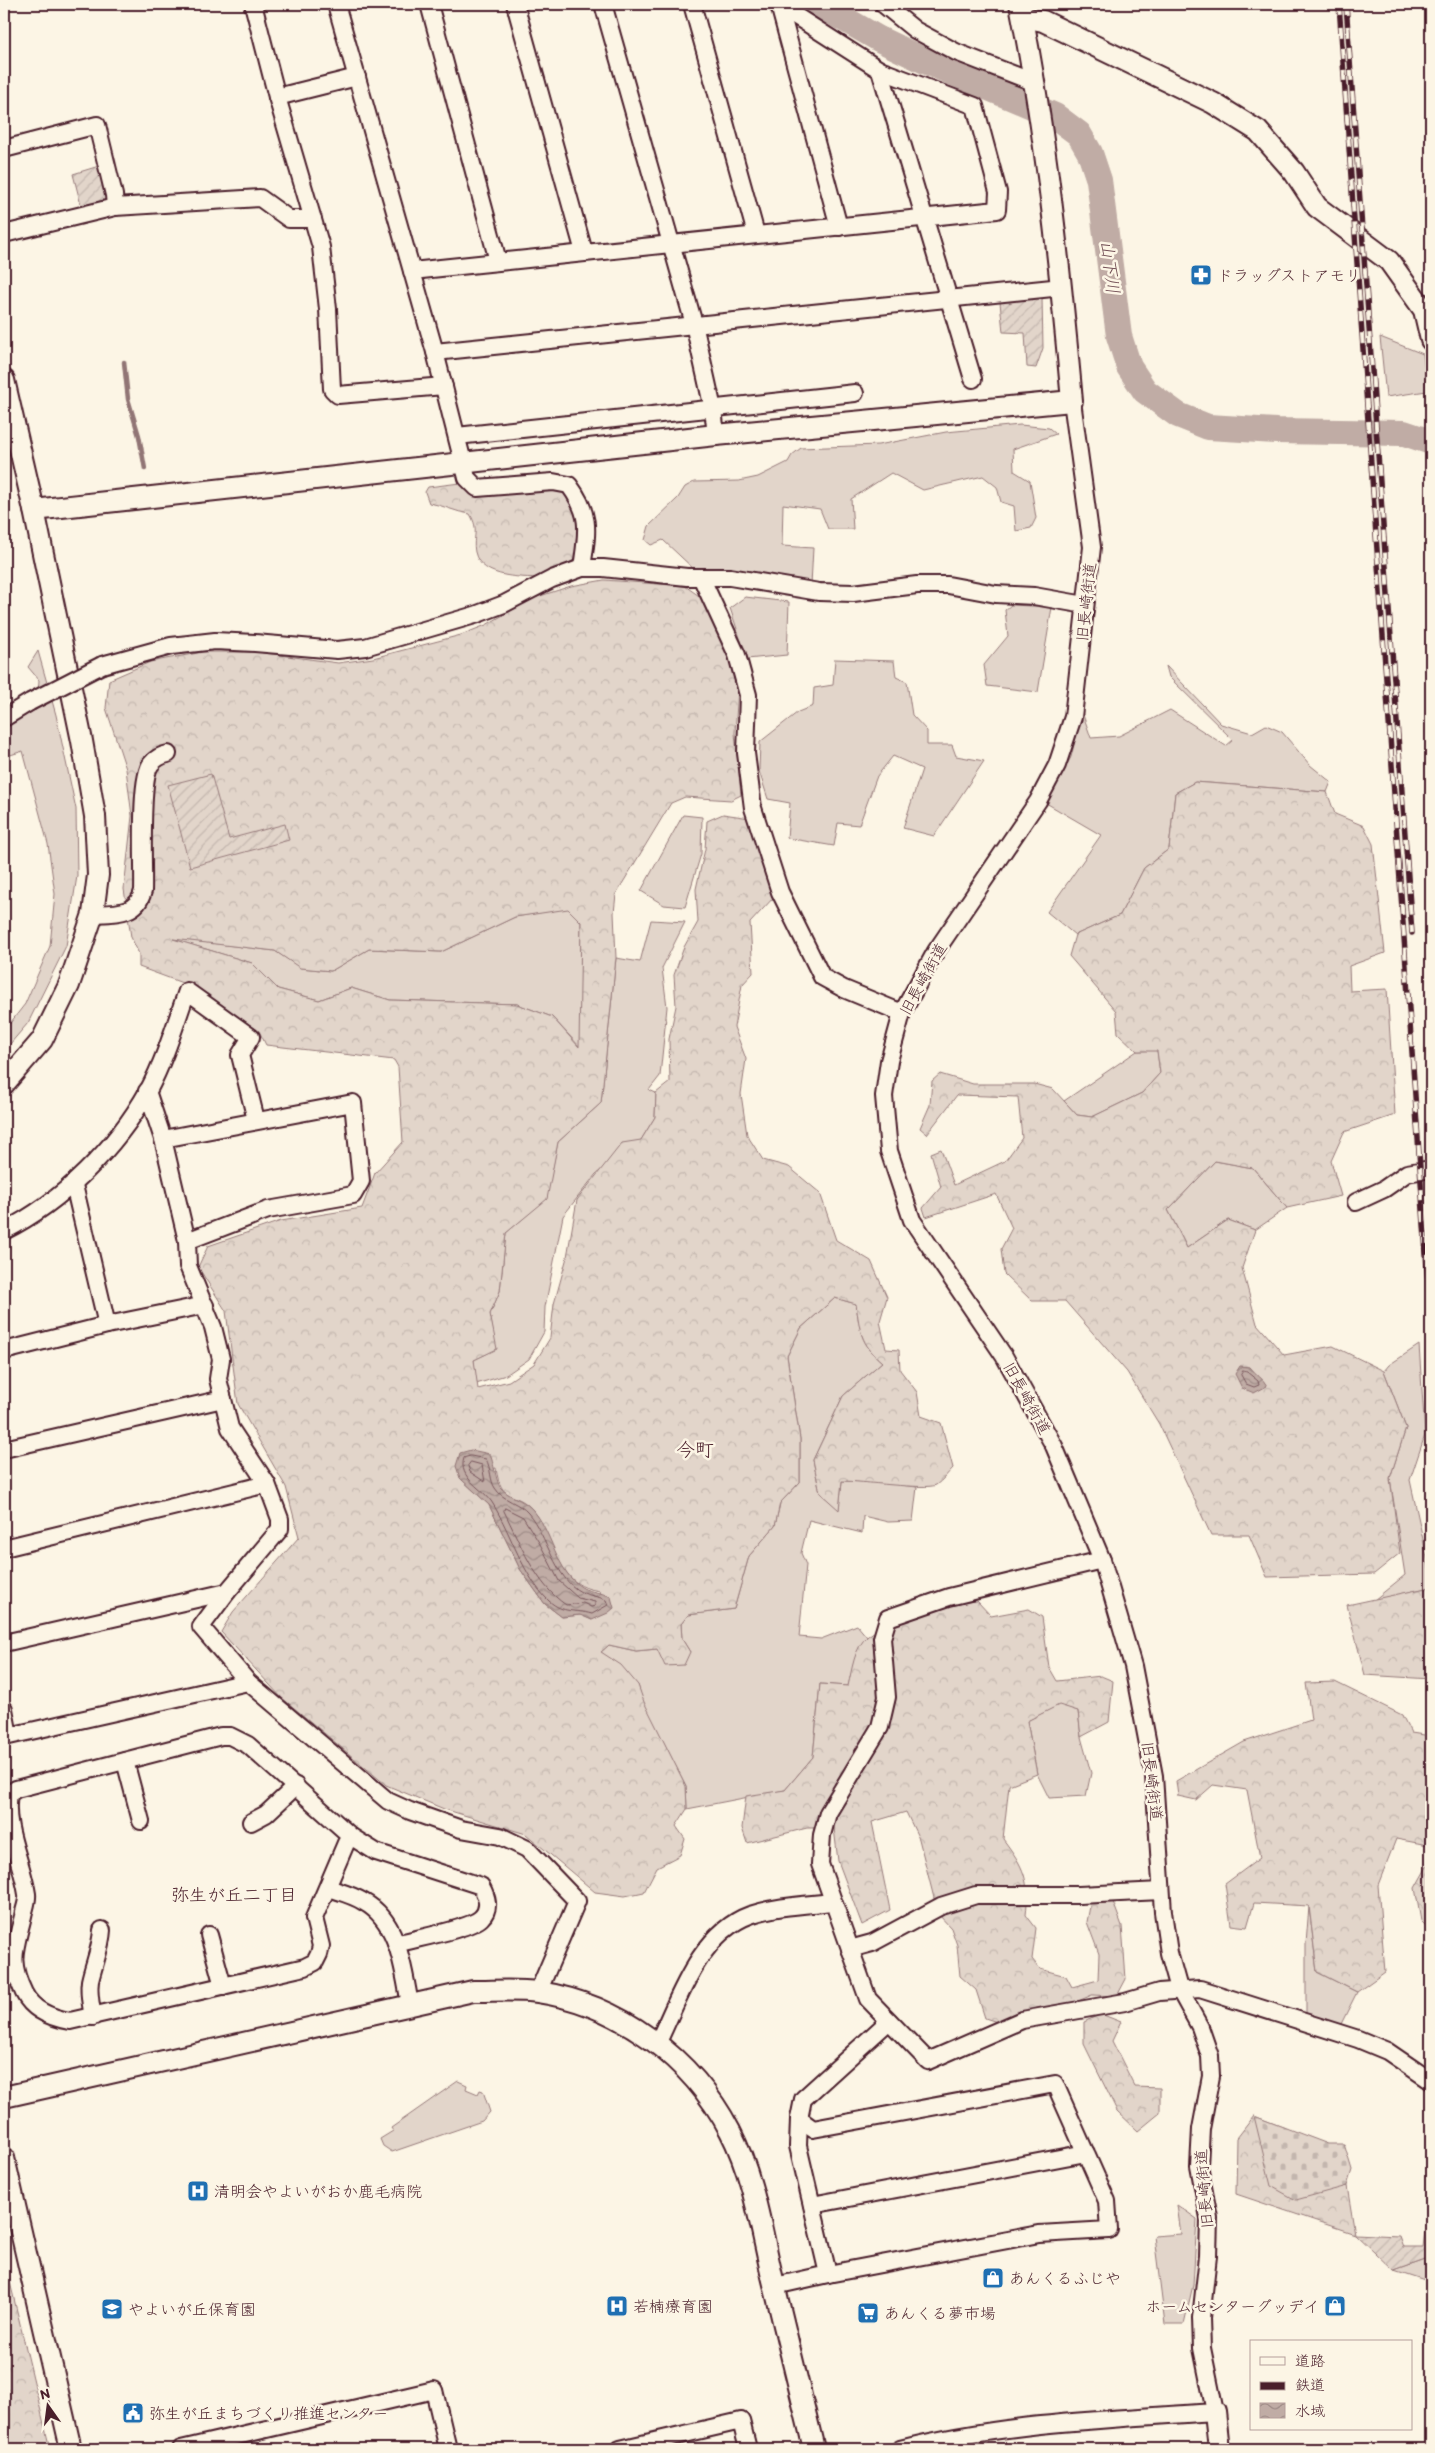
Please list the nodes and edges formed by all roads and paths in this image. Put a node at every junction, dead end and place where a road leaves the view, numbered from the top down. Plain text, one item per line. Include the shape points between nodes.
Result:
1 (253, 4) edge
2 (336, 4) edge
3 (429, 4) edge
4 (515, 4) edge
5 (603, 4) edge
6 (692, 4) edge
7 (778, 4) edge
8 (883, 4) edge
9 (1022, 10) edge
10 (880, 70) junction
11 (357, 77) junction
12 (1034, 86) junction
13 (277, 97) junction
14 (4, 149) edge
15 (115, 207) junction
16 (313, 219) junction
17 (924, 219) junction
18 (839, 227) junction
19 (4, 234) edge
20 (756, 234) junction
21 (670, 244) junction
22 (584, 252) junction
23 (498, 262) junction
24 (412, 271) junction
25 (1062, 287) junction
26 (949, 298) junction
27 (694, 324) junction
28 (1431, 340) edge
29 (435, 352) junction
30 (973, 379) dead end
31 (4, 380) edge
32 (444, 386) junction
33 (855, 393) dead end
34 (1072, 401) junction
35 (6, 404) edge
36 (713, 409) junction
37 (716, 435) junction
38 (457, 436) junction
39 (464, 463) junction
40 (34, 510) junction
41 (582, 568) junction
42 (701, 577) junction
43 (1085, 605) junction
44 (4, 718) edge
45 (168, 754) dead end
46 (93, 914) junction
47 (902, 1013) junction
48 (4, 1084) edge
49 (147, 1092) junction
50 (256, 1120) junction
51 (163, 1140) junction
52 (1431, 1169) edge
53 (74, 1185) junction
54 (1356, 1202) dead end
55 (4, 1231) edge
56 (187, 1241) junction
57 (205, 1305) junction
58 (107, 1325) junction
59 (4, 1351) edge
60 (223, 1399) junction
61 (4, 1449) edge
62 (267, 1484) junction
63 (4, 1548) edge
64 (1102, 1560) junction
65 (227, 1592) junction
66 (4, 1642) edge
67 (248, 1682) junction
68 (4, 1710) edge
69 (125, 1761) junction
70 (296, 1786) junction
71 (141, 1821) dead end
72 (251, 1822) dead end
73 (352, 1837) junction
74 (11, 1859) edge
75 (328, 1888) junction
76 (1161, 1891) junction
77 (832, 1902) junction
78 (102, 1930) dead end
79 (209, 1935) dead end
80 (396, 1944) junction
81 (850, 1949) junction
82 (223, 1986) junction
83 (1179, 1989) junction
84 (538, 1992) junction
85 (410, 2004) junction
86 (93, 2017) junction
87 (889, 2021) junction
88 (658, 2042) junction
89 (1431, 2081) edge
90 (4, 2097) edge
91 (799, 2119) junction
92 (1086, 2153) junction
93 (4, 2158) edge
94 (812, 2205) junction
95 (828, 2274) junction
96 (775, 2286) junction
97 (1215, 2412) junction
98 (204, 2447) edge
99 (70, 2449) edge
100 (181, 2449) edge
101 (448, 2449) edge
102 (620, 2449) edge
103 (748, 2449) edge
104 (814, 2449) edge
105 (900, 2449) edge
106 (1219, 2449) edge

1 - 13 street
2 - 11 street
3 - 23 street
4 - 22 street
5 - 21 street
6 - 20 street
7 - 10 street
7 - 18 street
8 - 12 street via 915,30
9 - 12 street
9 - 28 street via 1213,103 1258,131 1294,172 1317,208 1389,261 1424,310
10 - 17 street
10 - 17 street via 975,106 998,192 997,210
11 - 13 street
11 - 24 street
12 - 25 street
13 - 16 street
14 - 15 street via 97,125
15 - 16 street via 260,198 289,218
15 - 19 street
16 - 32 street via 321,247 326,291 332,388 338,395
17 - 18 street
17 - 26 street
18 - 20 street
20 - 21 street
21 - 22 street
21 - 27 street
22 - 23 street
23 - 24 street
24 - 29 street
25 - 26 street
25 - 34 street
26 - 27 street
26 - 30 street
27 - 29 street
27 - 36 street
29 - 32 street
31 - 35 street
32 - 38 street
33 - 36 street
34 - 37 street
34 - 43 street, 旧長崎街道 via 1092,546
35 - 40 street
36 - 37 street
36 - 38 street
37 - 39 street
38 - 39 street
39 - 40 street
39 - 41 street via 468,478 477,488 553,482 569,485 582,502 586,515
40 - 46 street via 95,816 98,875
41 - 42 street
41 - 44 street, bridge via 475,615 365,647 336,650 215,641 171,646 102,665
42 - 43 street via 730,577 819,592 853,593 917,585 948,585 978,592 1034,596
42 - 47 street via 737,655 748,696 746,753 753,808 780,892 822,977
43 - 47 street, 旧長崎街道 via 1073,717 1057,764 1038,800 936,951
45 - 46 street via 150,764 145,784 141,901 131,910
46 - 48 street via 69,986 42,1040
47 - 64 street, 旧長崎街道 via 889,1061 884,1096 889,1151 912,1220 1004,1356 1054,1446
49 - 50 street via 166,1051 187,991 251,1037 240,1055
49 - 51 street
49 - 53 street via 122,1131
50 - 51 street
50 - 56 street via 353,1103 361,1181 353,1195 268,1210
51 - 56 street
52 - 54 street via 1407,1173 1384,1190
53 - 55 street
53 - 58 street
56 - 57 street via 188,1266
57 - 58 street
57 - 60 street via 221,1359 218,1379
58 - 59 street
60 - 61 street
60 - 62 street via 234,1435
62 - 63 street
62 - 65 street via 280,1519 280,1529
64 - 76 street, 旧長崎街道 via 1133,1666 1154,1776
64 - 77 street via 949,1597 888,1618 882,1638 888,1697 880,1726 828,1813 822,1835 820,1864
65 - 66 street
65 - 67 street via 201,1627
67 - 68 street via 9,1736
67 - 84 street via 388,1801 462,1829 500,1836 528,1849 576,1901
69 - 70 street via 230,1736 248,1745
69 - 71 street
69 - 74 street via 16,1789 9,1794 7,1813
70 - 72 street via 266,1814
70 - 73 street
73 - 75 street via 346,1843
73 - 80 street via 376,1852 468,1880 481,1886 487,1896 487,1908 481,1918 469,1925
74 - 86 street via 27,1896 13,1957 16,1979 27,1999 48,2015 70,2021
75 - 80 street via 365,1902 382,1917
75 - 82 street via 314,1918 321,1946 315,1962
76 - 81 street via 976,1895 941,1906 872,1943
76 - 83 street, 旧長崎街道 via 1169,1953
77 - 81 street
77 - 88 street via 782,1907 748,1915 715,1937 695,1964
78 - 86 street via 90,1982
79 - 82 street
80 - 85 street
81 - 87 street via 868,1999
82 - 86 street
83 - 87 street via 1022,2020 928,2061
83 - 89 street via 1200,1989 1343,2034 1387,2051
83 - 97 street, 旧長崎街道 via 1200,2027 1210,2056 1211,2076 1201,2129 1199,2166 1209,2218 1200,2318 1202,2348
84 - 85 street via 473,1992
84 - 88 street via 614,2015
85 - 90 street
87 - 91 street via 803,2099
88 - 96 street via 690,2074 730,2131 751,2184
91 - 92 street via 813,2129 1055,2084
91 - 94 street via 798,2146
92 - 94 street
92 - 95 street via 1107,2201 1109,2230 1039,2234
93 - 99 street
94 - 95 street
95 - 96 street
96 - 104 street
97 - 105 street via 1069,2421 985,2431
97 - 106 street, 旧長崎街道
98 - 100 street
98 - 101 street via 434,2390
102 - 103 street via 741,2421

